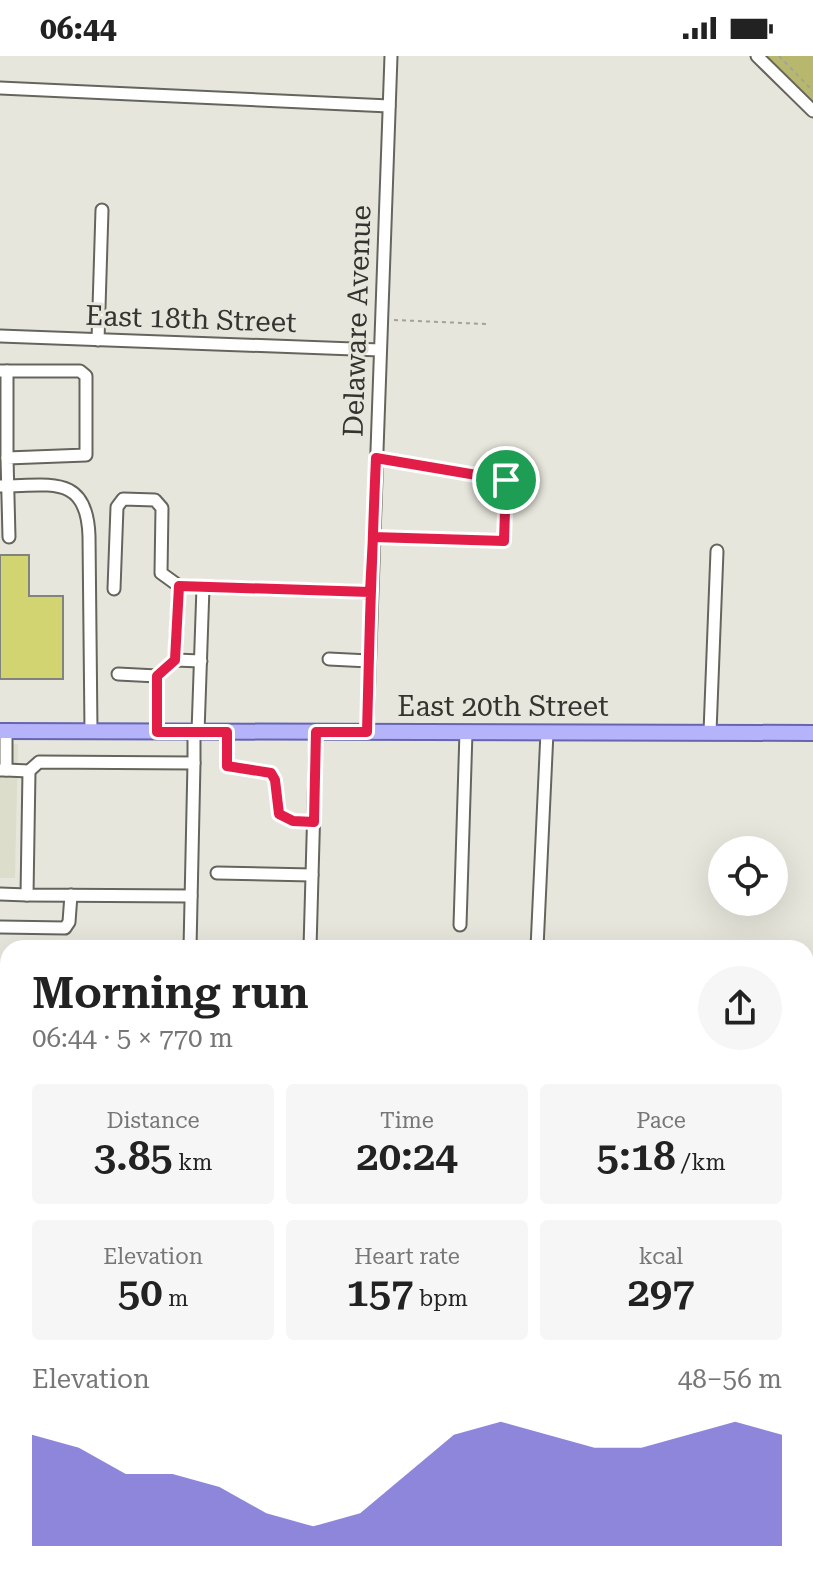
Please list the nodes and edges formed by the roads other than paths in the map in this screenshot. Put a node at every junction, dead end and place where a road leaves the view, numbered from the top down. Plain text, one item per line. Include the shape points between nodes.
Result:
1 (391, 56) edge
2 (757, 56) edge
3 (0, 88) edge
4 (389, 106) junction
5 (813, 111) edge
6 (102, 210) dead end
7 (0, 336) edge
8 (98, 340) junction
9 (380, 350) junction
10 (4, 371) edge
11 (7, 458) junction
12 (4, 486) edge
13 (9, 537) dead end
14 (717, 551) dead end
15 (179, 586) junction
16 (203, 587) junction
17 (114, 589) dead end
18 (370, 592) junction
19 (329, 659) dead end
20 (175, 660) junction
21 (201, 661) junction
22 (369, 661) junction
23 (118, 674) dead end
24 (157, 676) junction
25 (3, 731) edge
26 (91, 731) junction
27 (157, 732) junction
28 (196, 732) junction
29 (316, 732) junction
30 (367, 732) junction
31 (466, 732) junction
32 (547, 732) junction
33 (710, 732) junction
34 (813, 733) edge
35 (194, 763) junction
36 (3, 770) edge
37 (29, 771) junction
38 (217, 873) dead end
39 (312, 875) junction
40 (0, 894) edge
41 (27, 895) junction
42 (71, 895) junction
43 (191, 896) junction
44 (460, 925) dead end
45 (0, 927) edge
46 (190, 940) edge
47 (310, 940) edge
48 (537, 940) edge

1 - 4 street, Delaware Avenue
2 - 5 street
3 - 4 street
4 - 9 street, Delaware Avenue
6 - 8 street
7 - 8 street, East 18th Street
8 - 9 street, East 18th Street
9 - 18 street, Delaware Avenue
10 - 11 street
10 - 11 street via 80,371 86,376 86,455
11 - 12 street
12 - 13 street
12 - 26 street via 61,486 84,502
14 - 33 street
15 - 16 street
15 - 17 street via 161,573 162,508 155,500 123,499 117,507
15 - 20 street
16 - 18 street
16 - 21 street
18 - 22 street, Delaware Avenue
19 - 22 street
20 - 21 street
20 - 24 street
21 - 28 street
22 - 30 street, Delaware Avenue
23 - 24 street
24 - 27 street
25 - 26 main road, East 20th Street
25 - 36 street
26 - 27 main road, East 20th Street
27 - 28 main road, East 20th Street
28 - 29 main road, East 20th Street
28 - 35 street
29 - 30 main road, East 20th Street
29 - 39 street
30 - 31 main road, East 20th Street
31 - 32 main road, East 20th Street
31 - 44 street
32 - 33 main road, East 20th Street
32 - 48 street
33 - 34 main road, East 20th Street
35 - 37 street via 39,762
35 - 43 street
36 - 37 street
37 - 41 street
38 - 39 street
39 - 47 street
40 - 41 street
41 - 42 street
42 - 43 street
42 - 45 street via 65,928
43 - 46 street

